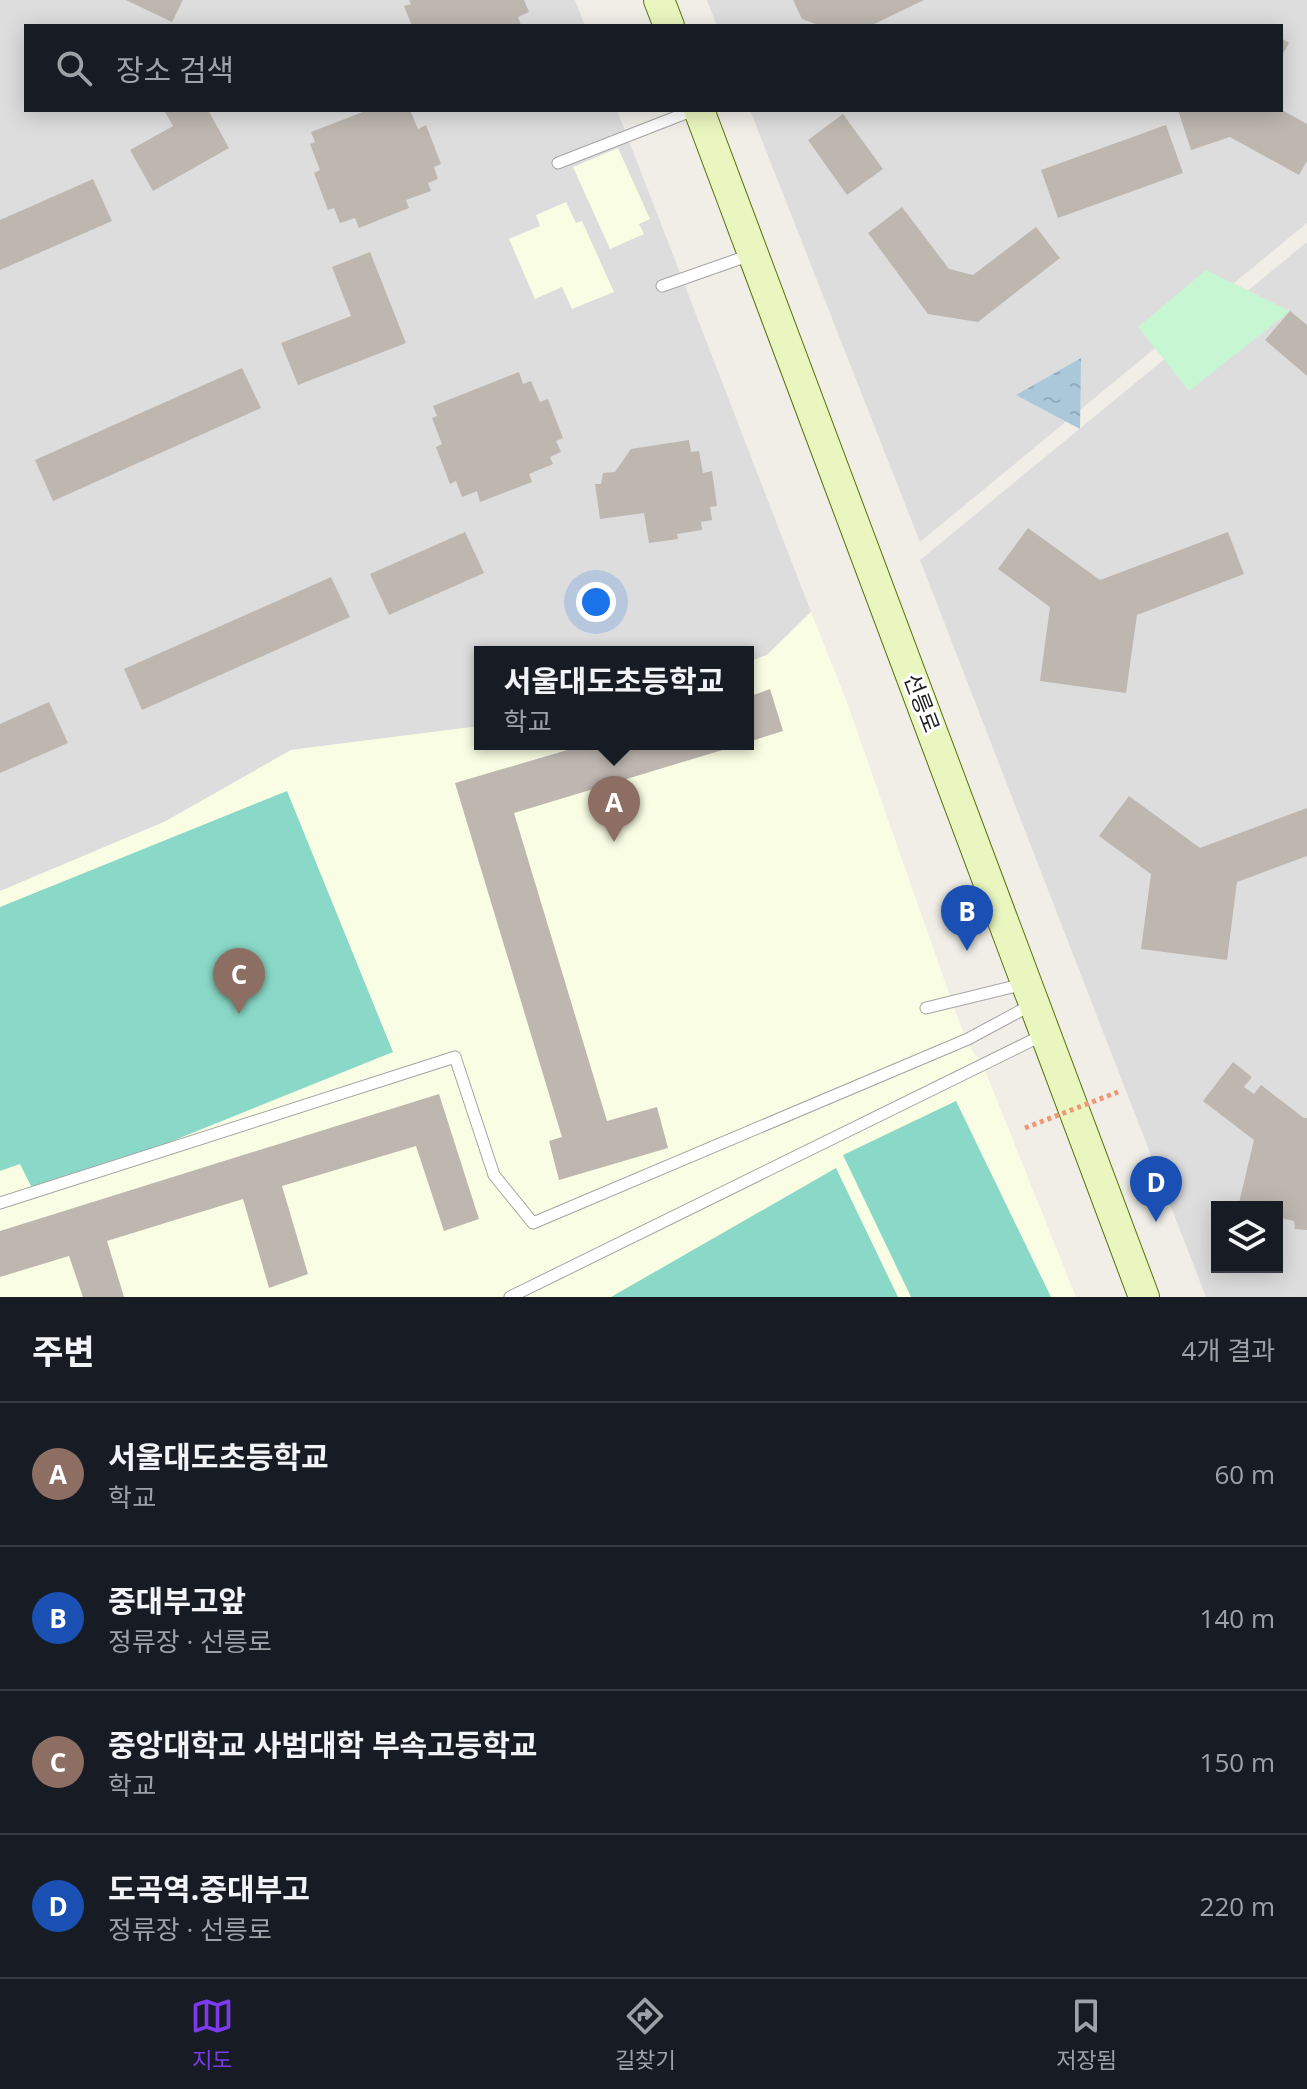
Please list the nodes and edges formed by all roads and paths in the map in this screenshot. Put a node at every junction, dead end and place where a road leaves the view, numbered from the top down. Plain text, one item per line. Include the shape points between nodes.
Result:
1 (659, 0) edge
2 (668, 24) edge
3 (692, 112) edge
4 (698, 112) edge
5 (558, 163) dead end
6 (753, 254) junction
7 (662, 286) dead end
8 (1029, 994) junction
9 (926, 1008) dead end
10 (1045, 1033) junction
11 (1118, 1092) dead end
12 (1025, 1128) dead end
13 (0, 1203) edge
14 (510, 1297) edge
15 (1144, 1297) edge

1 - 2 main road
3 - 5 lane
4 - 6 main road, 선릉로
6 - 7 lane
6 - 8 main road, 선릉로
8 - 9 lane
8 - 10 main road, 선릉로
8 - 13 lane via 968,1039 533,1223 494,1175 455,1057
10 - 14 lane
10 - 15 main road, 선릉로
11 - 12 path, bridge

